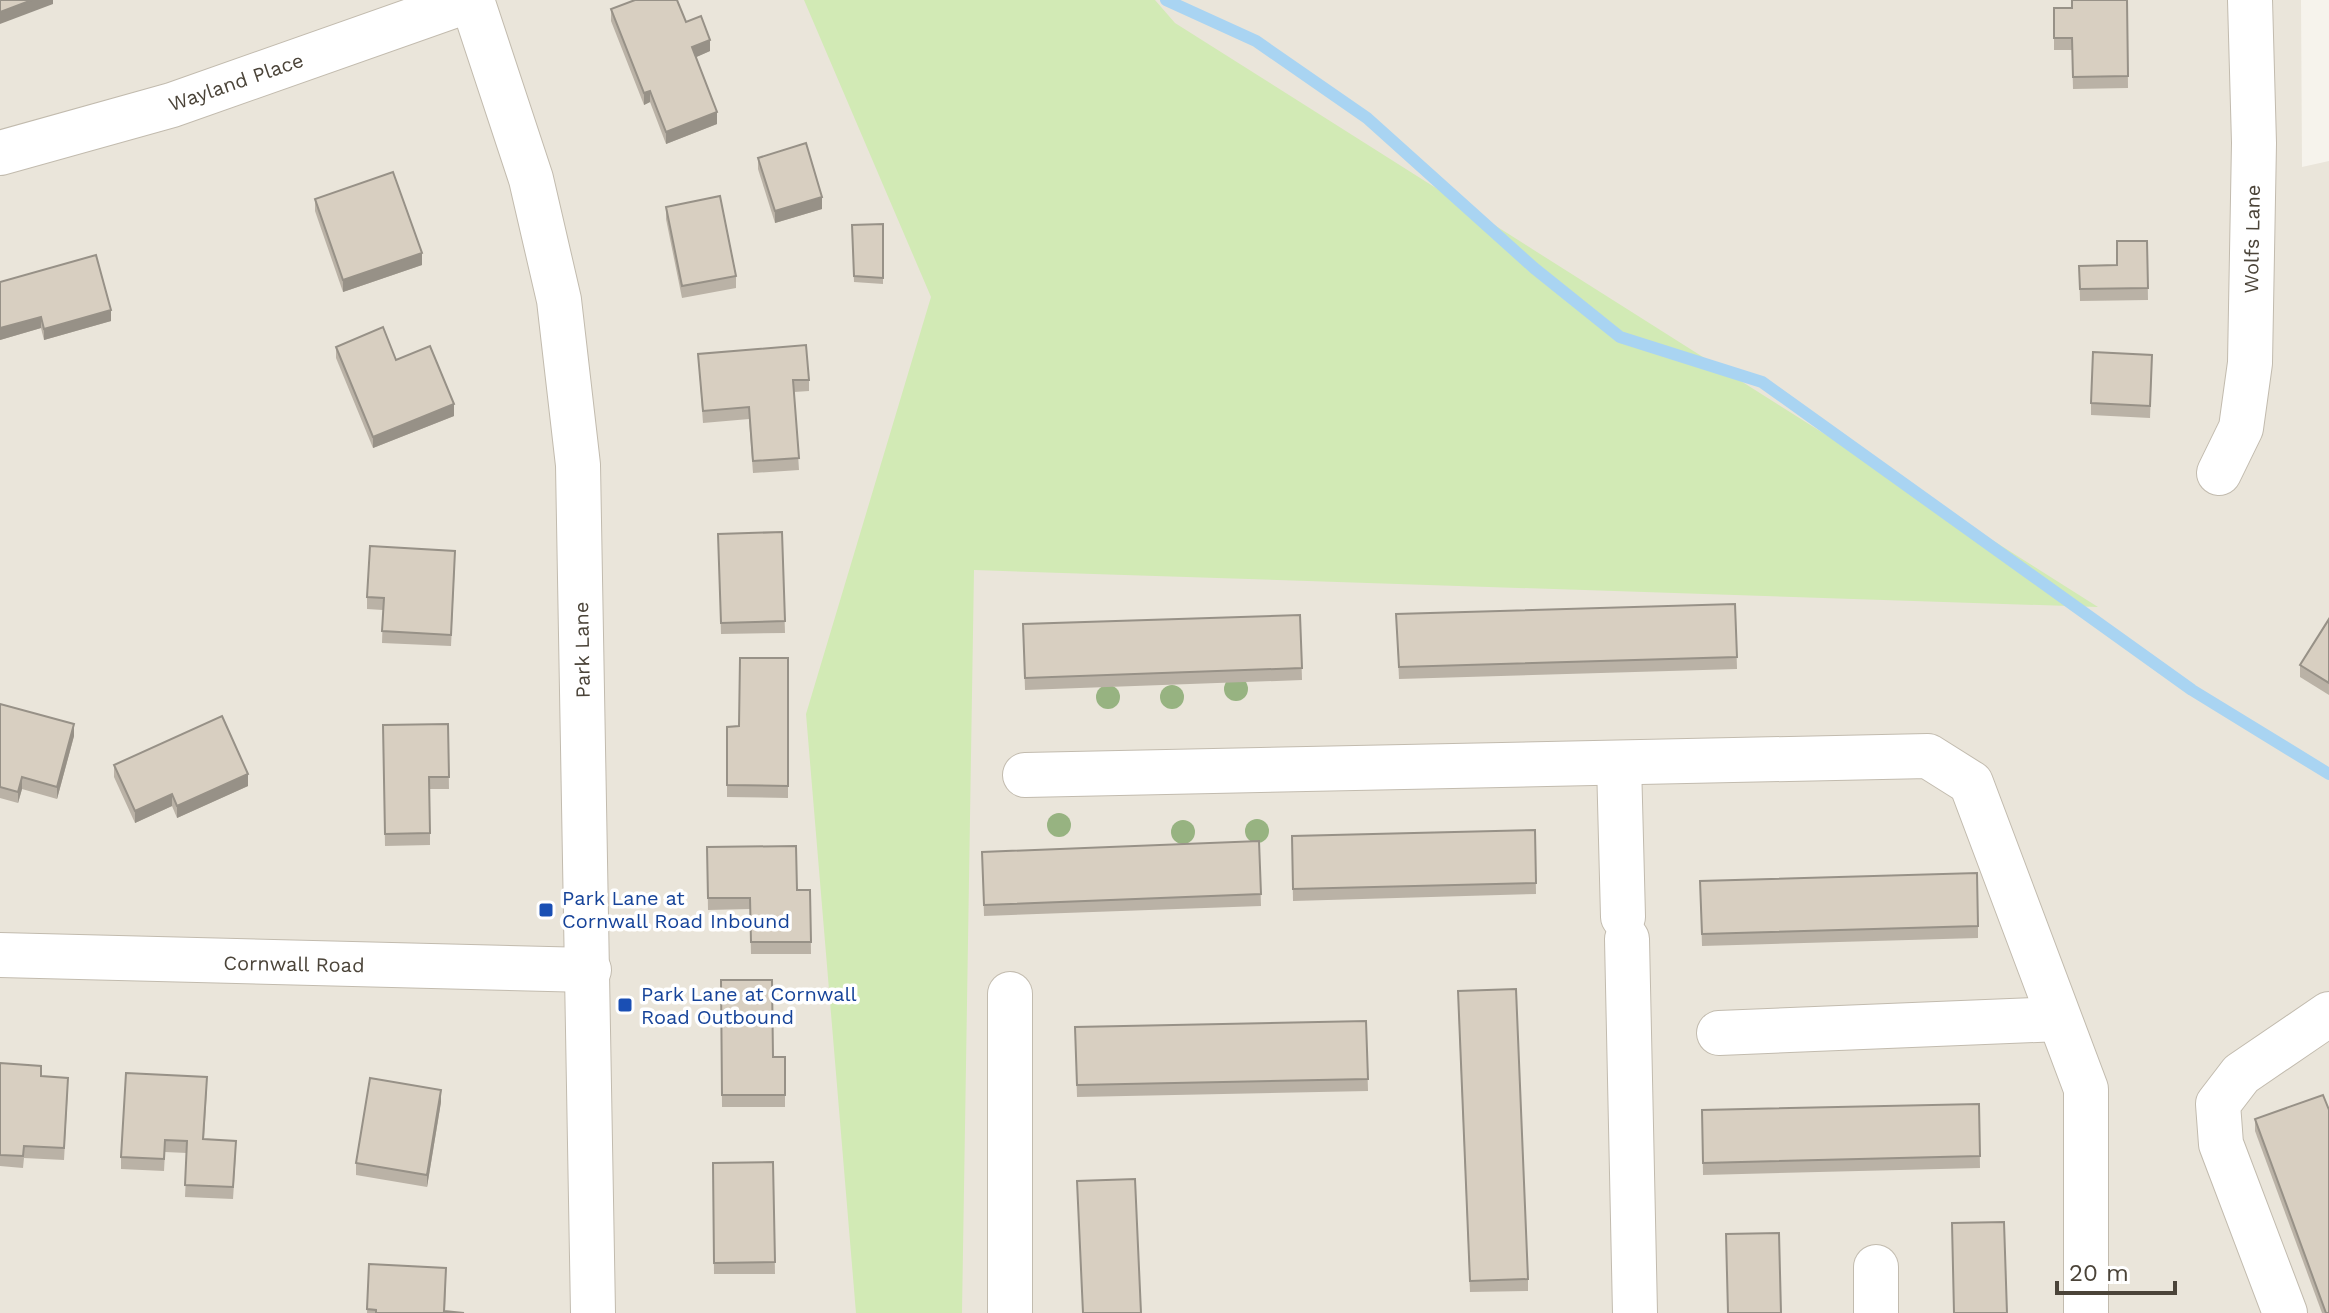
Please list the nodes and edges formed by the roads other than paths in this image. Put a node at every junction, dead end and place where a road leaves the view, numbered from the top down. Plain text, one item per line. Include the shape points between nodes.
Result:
1 (471, 0) edge
2 (2250, 0) edge
3 (0, 153) edge
4 (2219, 473) dead end
5 (1619, 763) junction
6 (1025, 775) dead end
7 (0, 955) edge
8 (589, 970) junction
9 (1010, 994) dead end
10 (2329, 1014) edge
11 (2059, 1019) junction
12 (1719, 1033) dead end
13 (1876, 1267) dead end
14 (593, 1313) edge
15 (1010, 1313) edge
16 (1635, 1313) edge
17 (1876, 1313) edge
18 (2086, 1313) edge
19 (2285, 1313) edge

1 - 3 street, Wayland Place via 172,105
1 - 8 street, Park Lane via 531,179 559,300 578,465
2 - 4 street, Wolfs Lane via 2250,363 2241,428
5 - 6 street
5 - 11 street via 1928,756 1947,766 1971,783
5 - 16 street
7 - 8 street, Cornwall Road
8 - 14 street, Park Lane
9 - 15 street
10 - 19 street via 2241,1074 2218,1104 2221,1144
11 - 12 street
11 - 18 street via 2086,1089
13 - 17 street

